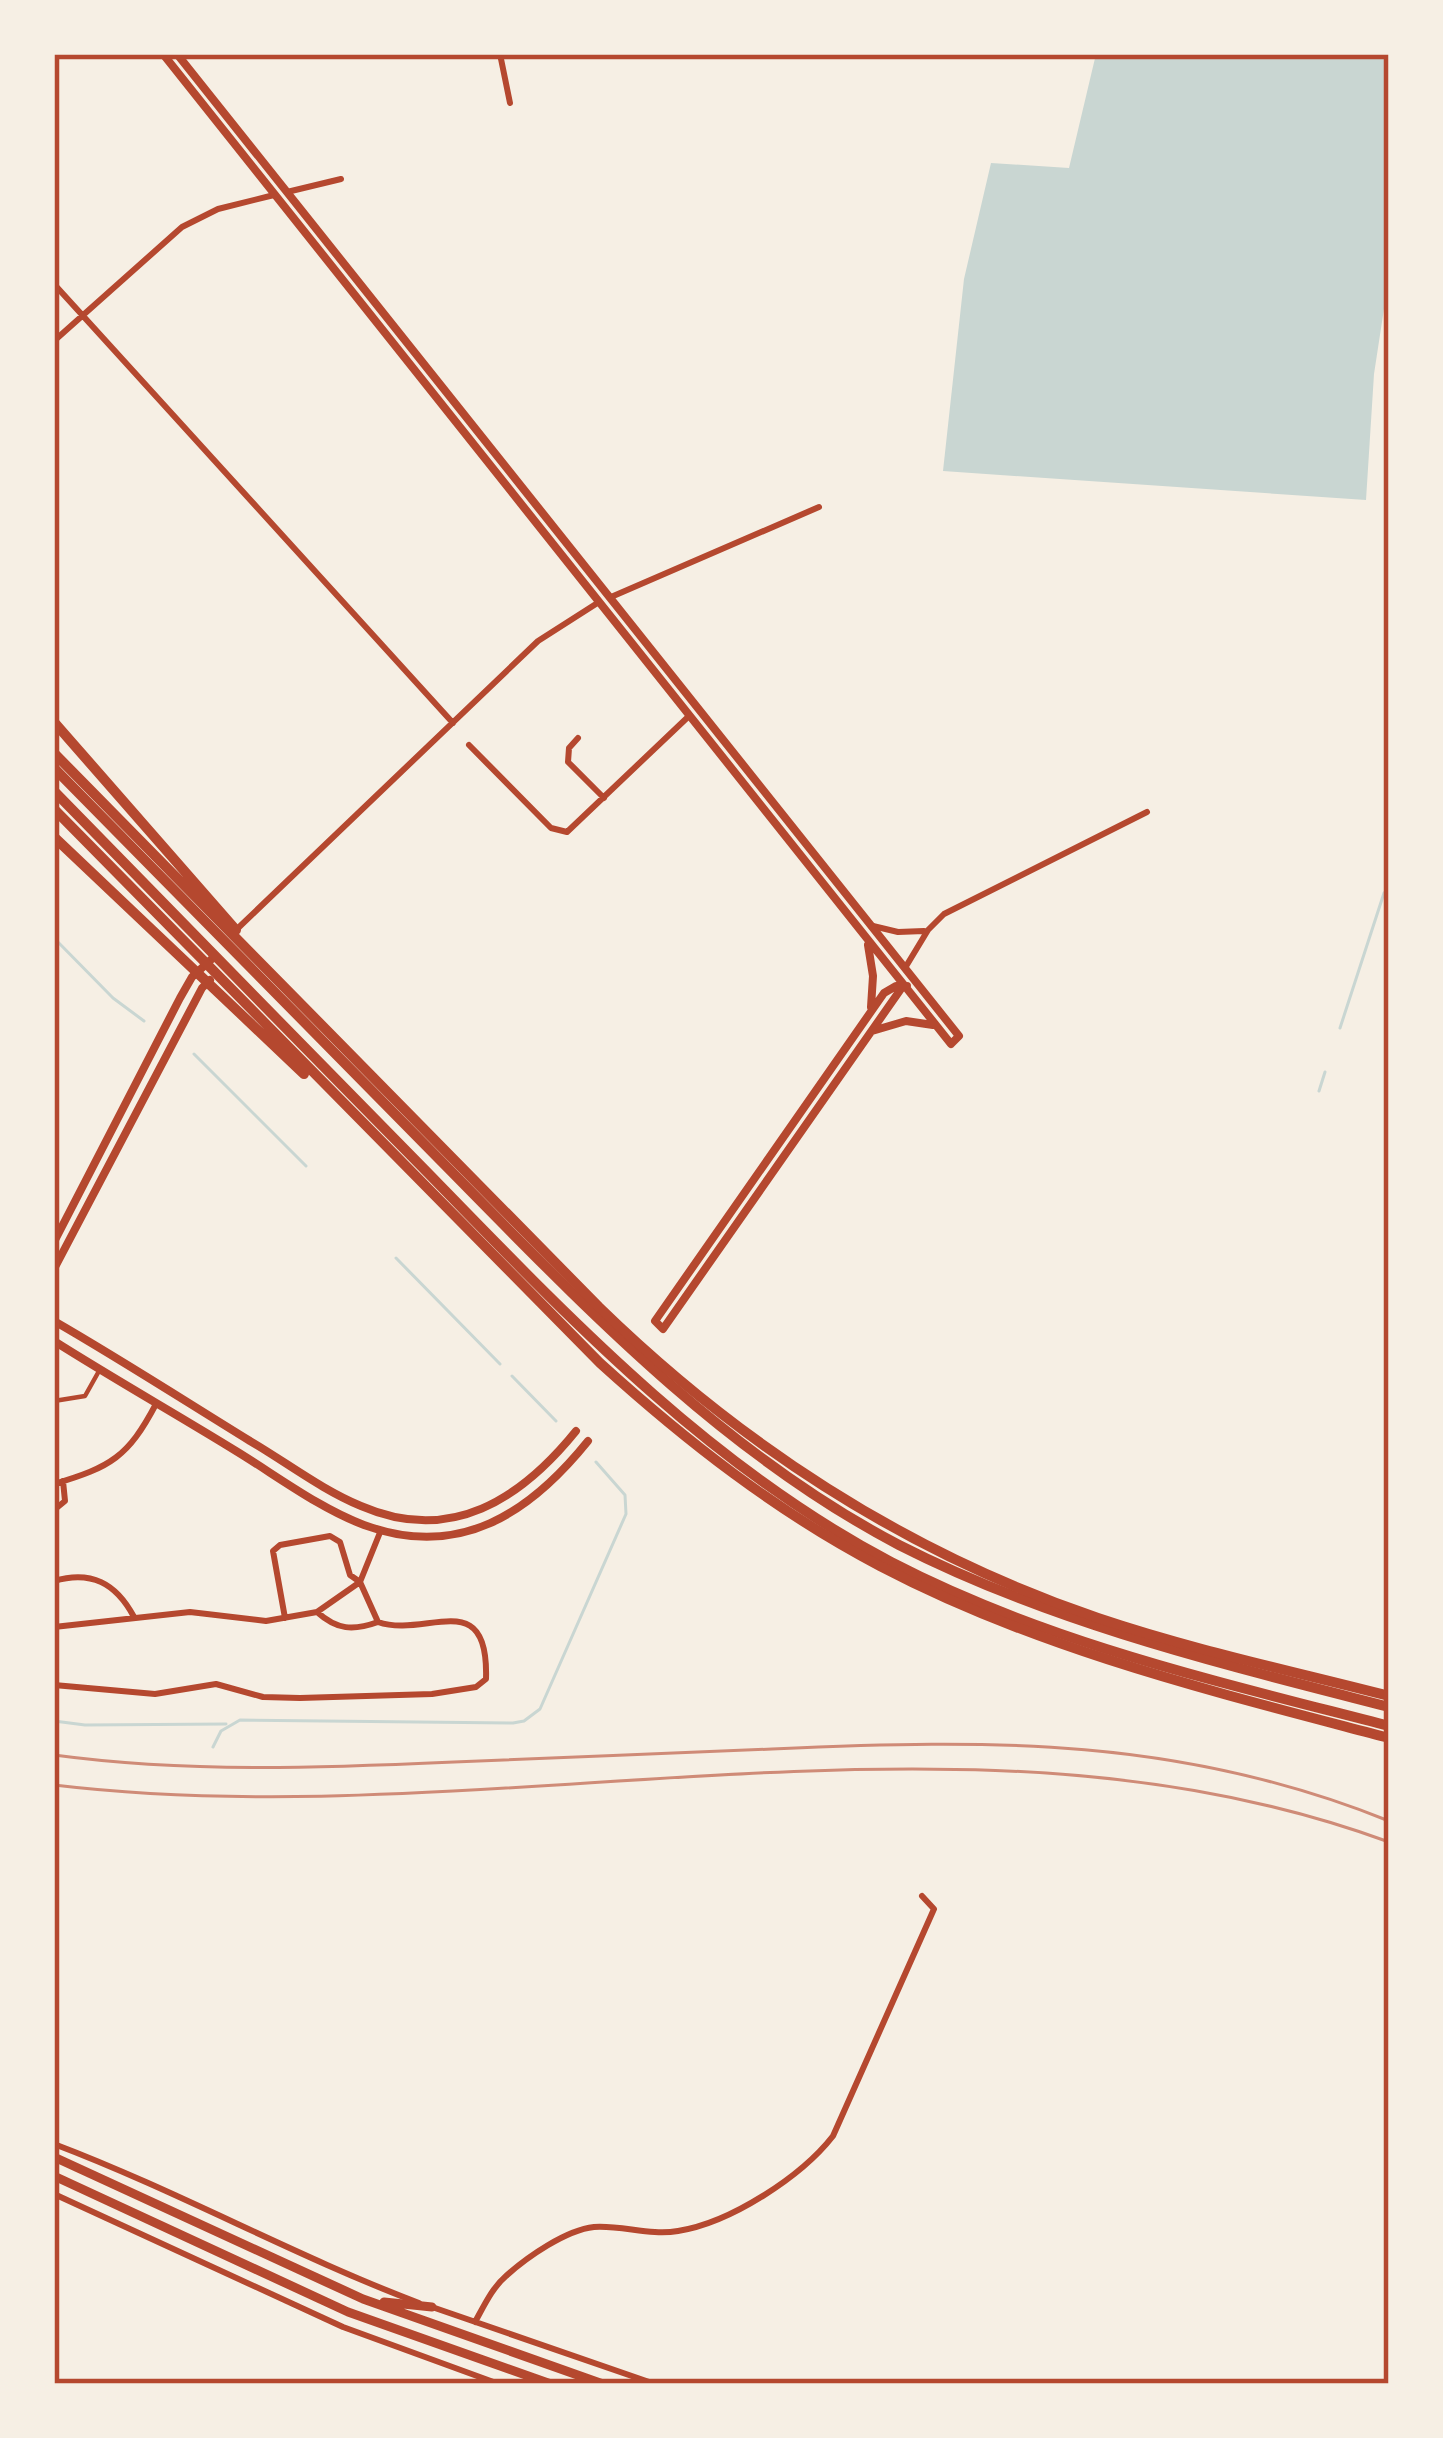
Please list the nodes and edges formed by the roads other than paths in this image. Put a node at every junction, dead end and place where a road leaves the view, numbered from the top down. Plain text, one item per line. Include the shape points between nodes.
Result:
1 (163, 54) edge
2 (177, 54) edge
3 (500, 54) edge
4 (510, 103) dead end
5 (341, 179) dead end
6 (286, 192) junction
7 (274, 195) junction
8 (54, 284) edge
9 (83, 316) junction
10 (54, 341) edge
11 (819, 507) dead end
12 (610, 597) junction
13 (598, 602) junction
14 (689, 716) junction
15 (54, 722) edge
16 (453, 723) junction
17 (578, 738) dead end
18 (469, 745) dead end
19 (54, 753) edge
20 (54, 767) edge
21 (54, 791) edge
22 (604, 798) junction
23 (54, 808) edge
24 (1147, 812) dead end
25 (54, 837) edge
26 (870, 925) junction
27 (928, 930) junction
28 (866, 938) junction
29 (225, 941) junction
30 (894, 955) junction
31 (220, 961) junction
32 (904, 968) junction
33 (904, 985) junction
34 (922, 990) junction
35 (309, 1014) junction
36 (867, 1018) junction
37 (939, 1029) junction
38 (871, 1032) junction
39 (440, 1204) junction
40 (54, 1242) edge
41 (54, 1269) edge
42 (54, 1321) edge
43 (54, 1341) edge
44 (100, 1370) junction
45 (54, 1401) edge
46 (156, 1404) junction
47 (576, 1431) joint
48 (588, 1442) joint
49 (59, 1483) edge
50 (54, 1510) edge
51 (381, 1530) junction
52 (54, 1581) edge
53 (360, 1582) junction
54 (317, 1612) junction
55 (134, 1618) junction
56 (285, 1618) junction
57 (378, 1622) junction
58 (54, 1627) edge
59 (54, 1685) edge
60 (1389, 1696) edge
61 (1389, 1707) edge
62 (1389, 1726) edge
63 (1389, 1738) edge
64 (922, 1896) dead end
65 (54, 2144) edge
66 (54, 2157) edge
67 (54, 2176) edge
68 (54, 2194) edge
69 (363, 2299) junction
70 (432, 2307) junction
71 (476, 2322) junction
72 (499, 2384) edge
73 (551, 2384) edge
74 (603, 2384) edge
75 (655, 2384) edge

1 - 7 street
2 - 6 street
3 - 4 street
5 - 6 street
6 - 7 street
6 - 12 street
7 - 9 street via 218,208 182,227
7 - 13 street
8 - 9 street
9 - 10 street
9 - 16 street
11 - 12 street
12 - 13 street
12 - 26 street
13 - 14 street
13 - 16 street via 538,641
14 - 22 street
14 - 28 street
15 - 35 highway
16 - 29 street
17 - 22 street via 568,762
18 - 22 street via 556,831 572,830
19 - 35 highway
20 - 29 highway
21 - 31 highway
23 - 39 highway
24 - 27 street via 944,914
25 - 39 highway
26 - 27 street
26 - 30 street
27 - 32 street
28 - 33 street
28 - 36 street via 874,989
29 - 61 highway via 597,1320 703,1413 817,1496 896,1543 1050,1611
30 - 32 street
30 - 33 street
31 - 40 street via 192,977
31 - 41 street
31 - 62 highway via 620,1368 769,1487 890,1561 1006,1614 1168,1668
32 - 34 street
33 - 34 street
33 - 36 street via 884,993
33 - 37 street
33 - 38 street
34 - 37 street via 958,1036 951,1044
35 - 60 highway via 653,1360 850,1505 992,1577 1100,1618
36 - 38 street via 655,1322 663,1329
37 - 38 street via 906,1021
39 - 63 highway via 665,1420 766,1498 877,1565 1075,1650
42 - 47 street via 340,1496 393,1516 434,1519 489,1507 537,1476
43 - 44 street
44 - 45 street via 85,1396
44 - 46 street
46 - 49 street via 115,1461
46 - 51 street
47 - 48 street
48 - 51 street via 539,1496 496,1522 447,1534
49 - 50 street via 64,1501
51 - 53 street
52 - 55 street via 102,1580
53 - 54 street
53 - 56 street via 334,1538 275,1548
53 - 57 street
54 - 56 street
54 - 57 street via 342,1628
55 - 56 street
55 - 58 street
57 - 59 street via 468,1624 478,1635 486,1679 432,1694 300,1699 228,1685 155,1694
64 - 71 street via 934,1910 819,2154 748,2202 687,2229 570,2234 507,2274
65 - 70 street
66 - 69 main road
67 - 73 main road via 332,2305
68 - 72 street via 343,2327
69 - 70 main road
69 - 74 main road
70 - 71 street
71 - 75 street

